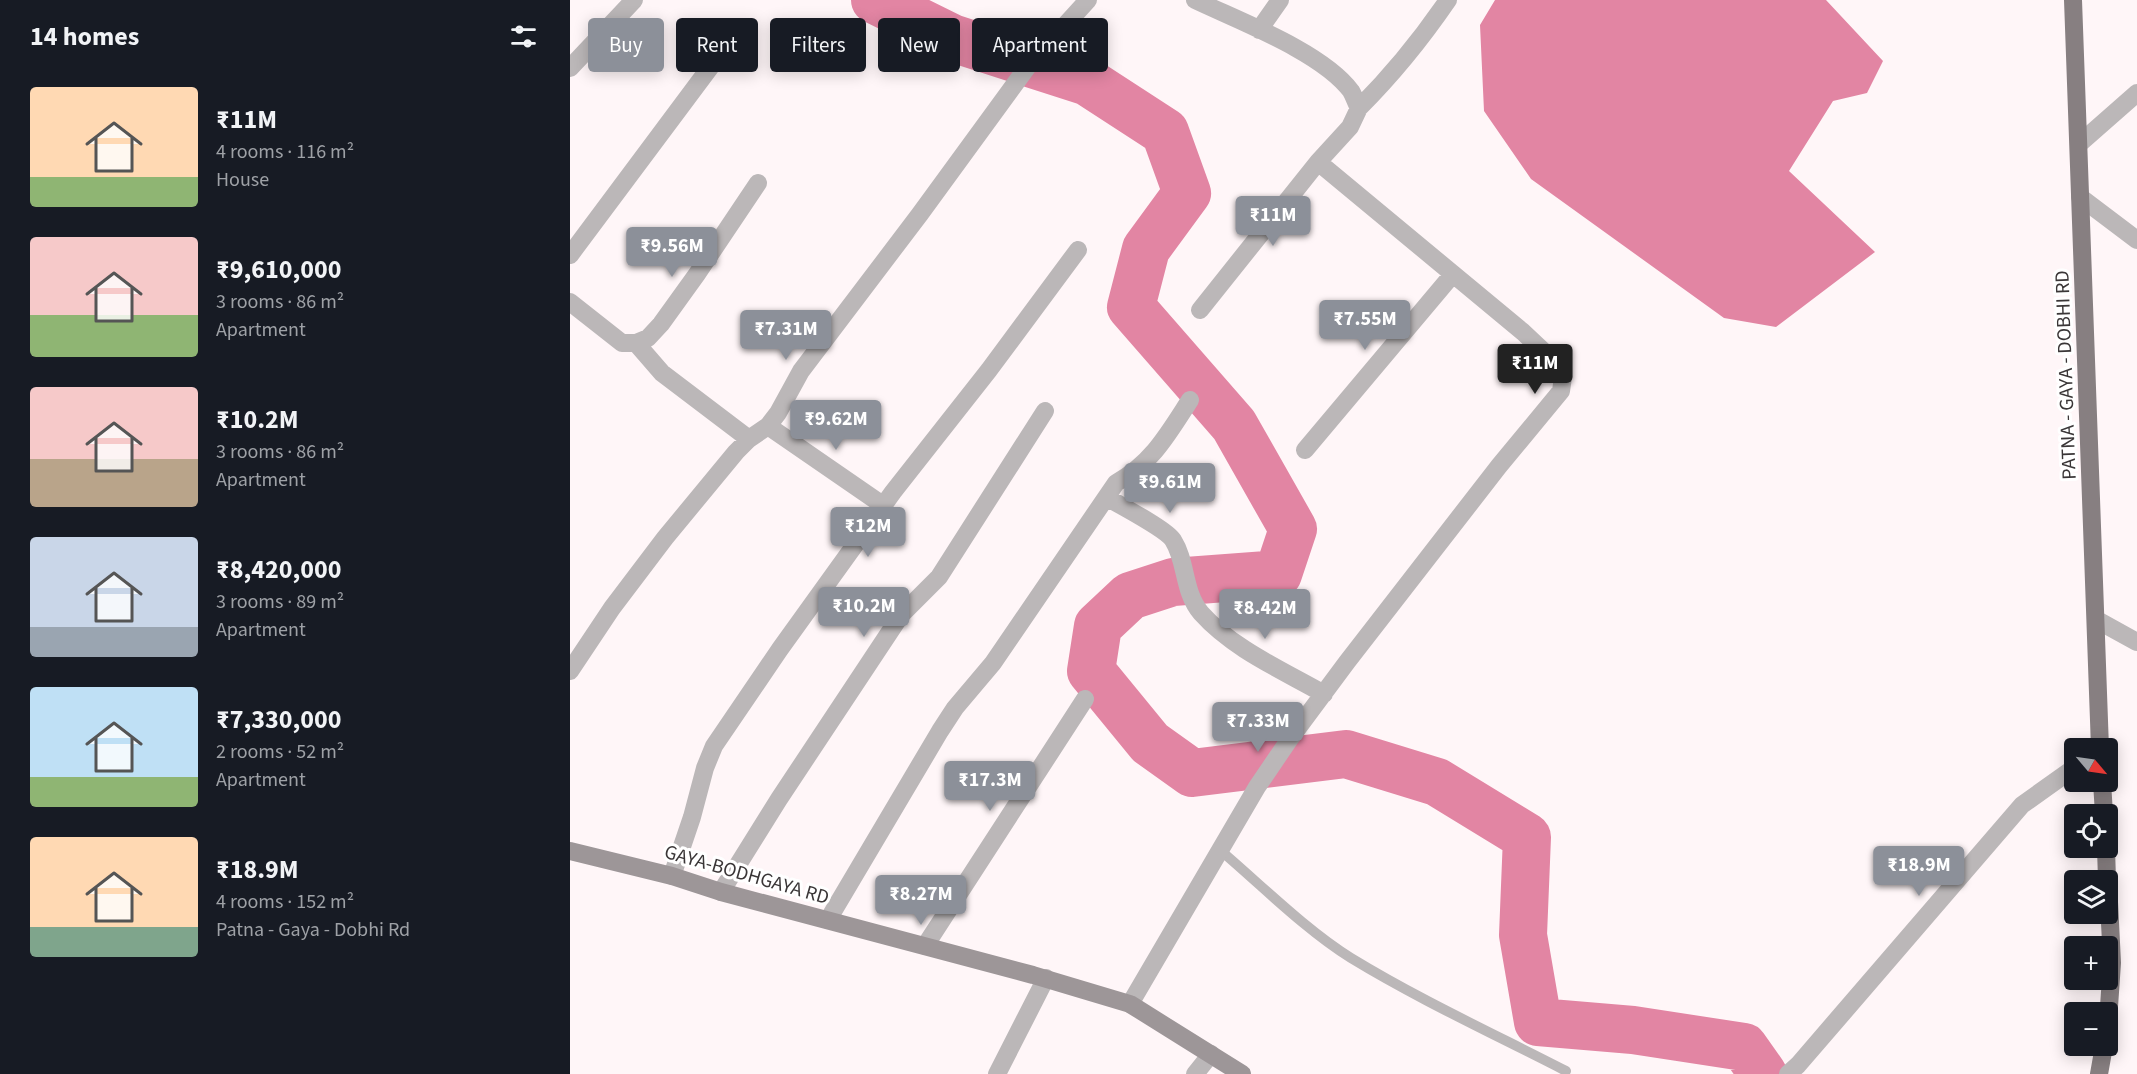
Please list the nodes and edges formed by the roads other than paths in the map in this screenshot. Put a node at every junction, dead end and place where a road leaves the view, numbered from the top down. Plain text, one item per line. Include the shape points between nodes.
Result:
1 (634, 0) edge
2 (1088, 0) edge
3 (1195, 0) edge
4 (1280, 0) edge
5 (1448, 0) edge
6 (2073, 0) edge
7 (1258, 30) junction
8 (570, 68) edge
9 (707, 72) edge
10 (2137, 93) edge
11 (1359, 108) junction
12 (2079, 144) junction
13 (1318, 162) junction
14 (758, 183) dead end
15 (2080, 197) junction
16 (2137, 240) edge
17 (1078, 250) dead end
18 (570, 255) edge
19 (1453, 274) junction
20 (570, 302) edge
21 (1200, 310) dead end
22 (636, 343) junction
23 (1190, 400) dead end
24 (1045, 411) dead end
25 (768, 426) junction
26 (749, 439) junction
27 (1305, 450) dead end
28 (1108, 498) junction
29 (884, 506) junction
30 (2097, 620) junction
31 (2137, 642) edge
32 (570, 671) edge
33 (1324, 694) junction
34 (1085, 699) dead end
35 (2100, 738) edge
36 (2064, 775) edge
37 (1220, 850) junction
38 (570, 851) edge
39 (672, 876) junction
40 (721, 892) junction
41 (828, 920) junction
42 (2110, 924) edge
43 (925, 946) junction
44 (1047, 978) junction
45 (2109, 1002) edge
46 (1130, 1004) junction
47 (1211, 1054) junction
48 (2102, 1056) edge
49 (1566, 1071) dead end
50 (997, 1074) edge
51 (1194, 1074) edge
52 (1242, 1074) edge
53 (1788, 1074) edge
54 (2099, 1074) edge

1 - 8 street
2 - 25 street via 1028,66 801,371
3 - 7 street
4 - 7 street
5 - 11 street
6 - 12 main road, PATNA - GAYA - DOBHI RD
7 - 11 street via 1318,61 1352,92
9 - 18 street
10 - 12 street
11 - 13 street via 1350,127
12 - 15 main road, PATNA - GAYA - DOBHI RD
13 - 19 street
13 - 21 street
14 - 22 street via 661,324 648,338
15 - 16 street
15 - 30 main road, PATNA - GAYA - DOBHI RD
17 - 29 street
19 - 27 street
19 - 33 street via 1556,363 1563,377 1561,390
20 - 22 street via 613,338
22 - 26 street via 663,373
23 - 28 street via 1152,455 1139,469 1116,483
24 - 40 street via 939,577 901,615
25 - 26 street
25 - 29 street
26 - 32 street via 665,538
28 - 33 street via 1172,537 1192,600 1201,613 1238,644
28 - 41 street via 993,663 945,723
29 - 39 street via 714,746
30 - 31 street
30 - 35 main road, PATNA - GAYA - DOBHI RD
33 - 37 street via 1257,787
34 - 43 street
36 - 53 street via 2022,805
37 - 46 street
37 - 49 lane via 1350,957
38 - 39 street, GAYA-BODHGAYA RD
39 - 40 street, GAYA-BODHGAYA RD
40 - 41 street, GAYA-BODHGAYA RD
41 - 43 street, GAYA-BODHGAYA RD
42 - 45 main road
43 - 44 street, GAYA-BODHGAYA RD
44 - 46 street, GAYA-BODHGAYA RD
44 - 50 street
46 - 47 street, GAYA-BODHGAYA RD
47 - 51 street
47 - 52 street, GAYA-BODHGAYA RD
48 - 54 main road

